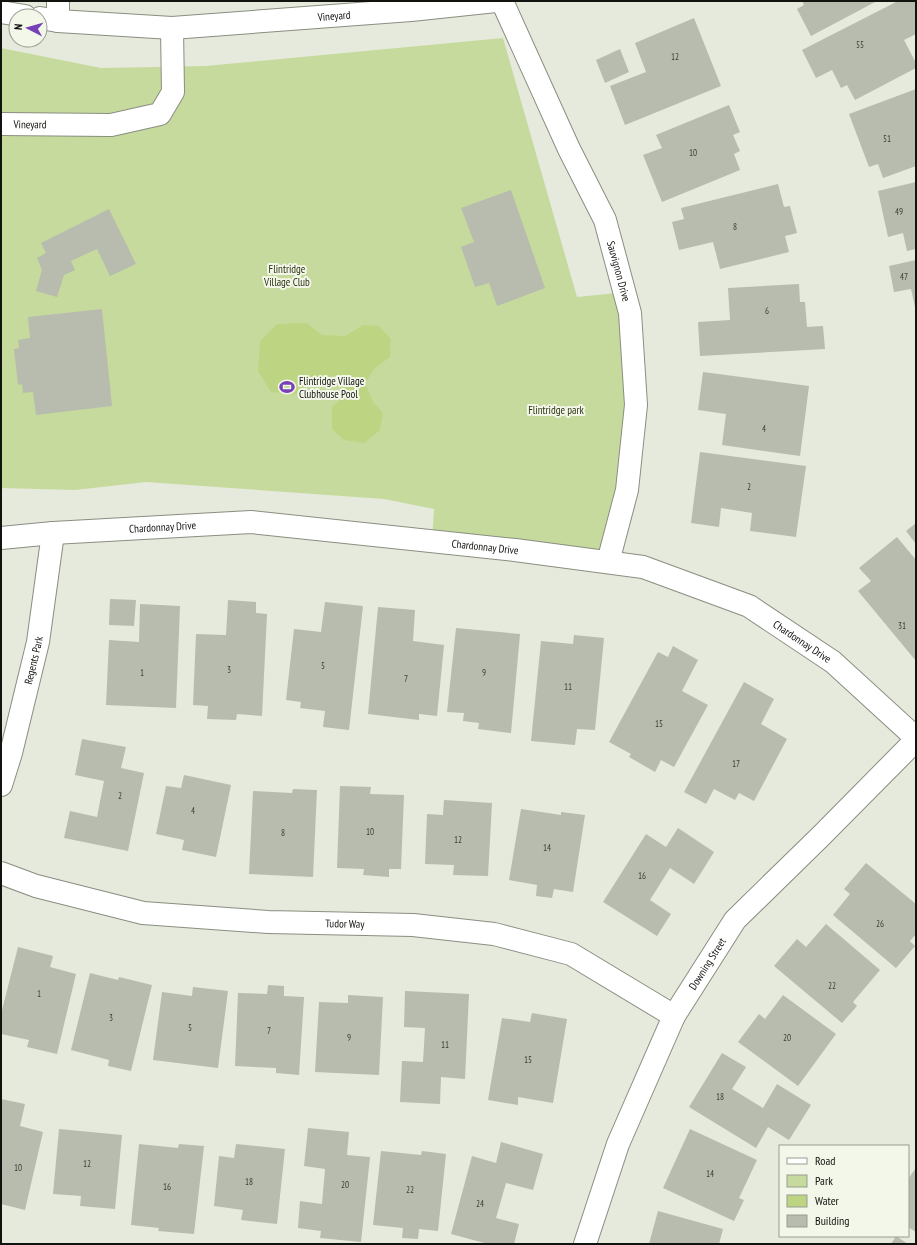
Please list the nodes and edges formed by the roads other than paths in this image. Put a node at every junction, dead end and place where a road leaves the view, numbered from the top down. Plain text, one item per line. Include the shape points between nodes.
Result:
1 (496, 1) edge
2 (502, 1) edge
3 (52, 14) edge
4 (172, 28) junction
5 (1, 124) edge
6 (54, 533) junction
7 (1, 538) edge
8 (608, 562) junction
9 (916, 739) edge
10 (1, 785) edge
11 (1, 873) edge
12 (674, 1016) junction
13 (585, 1244) edge

1 - 4 street, Vineyard
2 - 8 street, Sauvignon Drive via 604,220 630,313 636,405 627,490
3 - 4 street, Vineyard
4 - 5 street, Vineyard via 173,92 160,114 111,125
6 - 7 street, Chardonnay Drive
6 - 8 street, Chardonnay Drive via 251,522
6 - 10 street, Regents Park via 38,642
8 - 9 street, Chardonnay Drive via 643,567 749,606 833,662
9 - 12 street, Downing Street via 735,920
11 - 12 street, Tudor Way via 36,886 143,913 268,922 413,926 494,934 571,954
12 - 13 street, Downing Street via 618,1144

